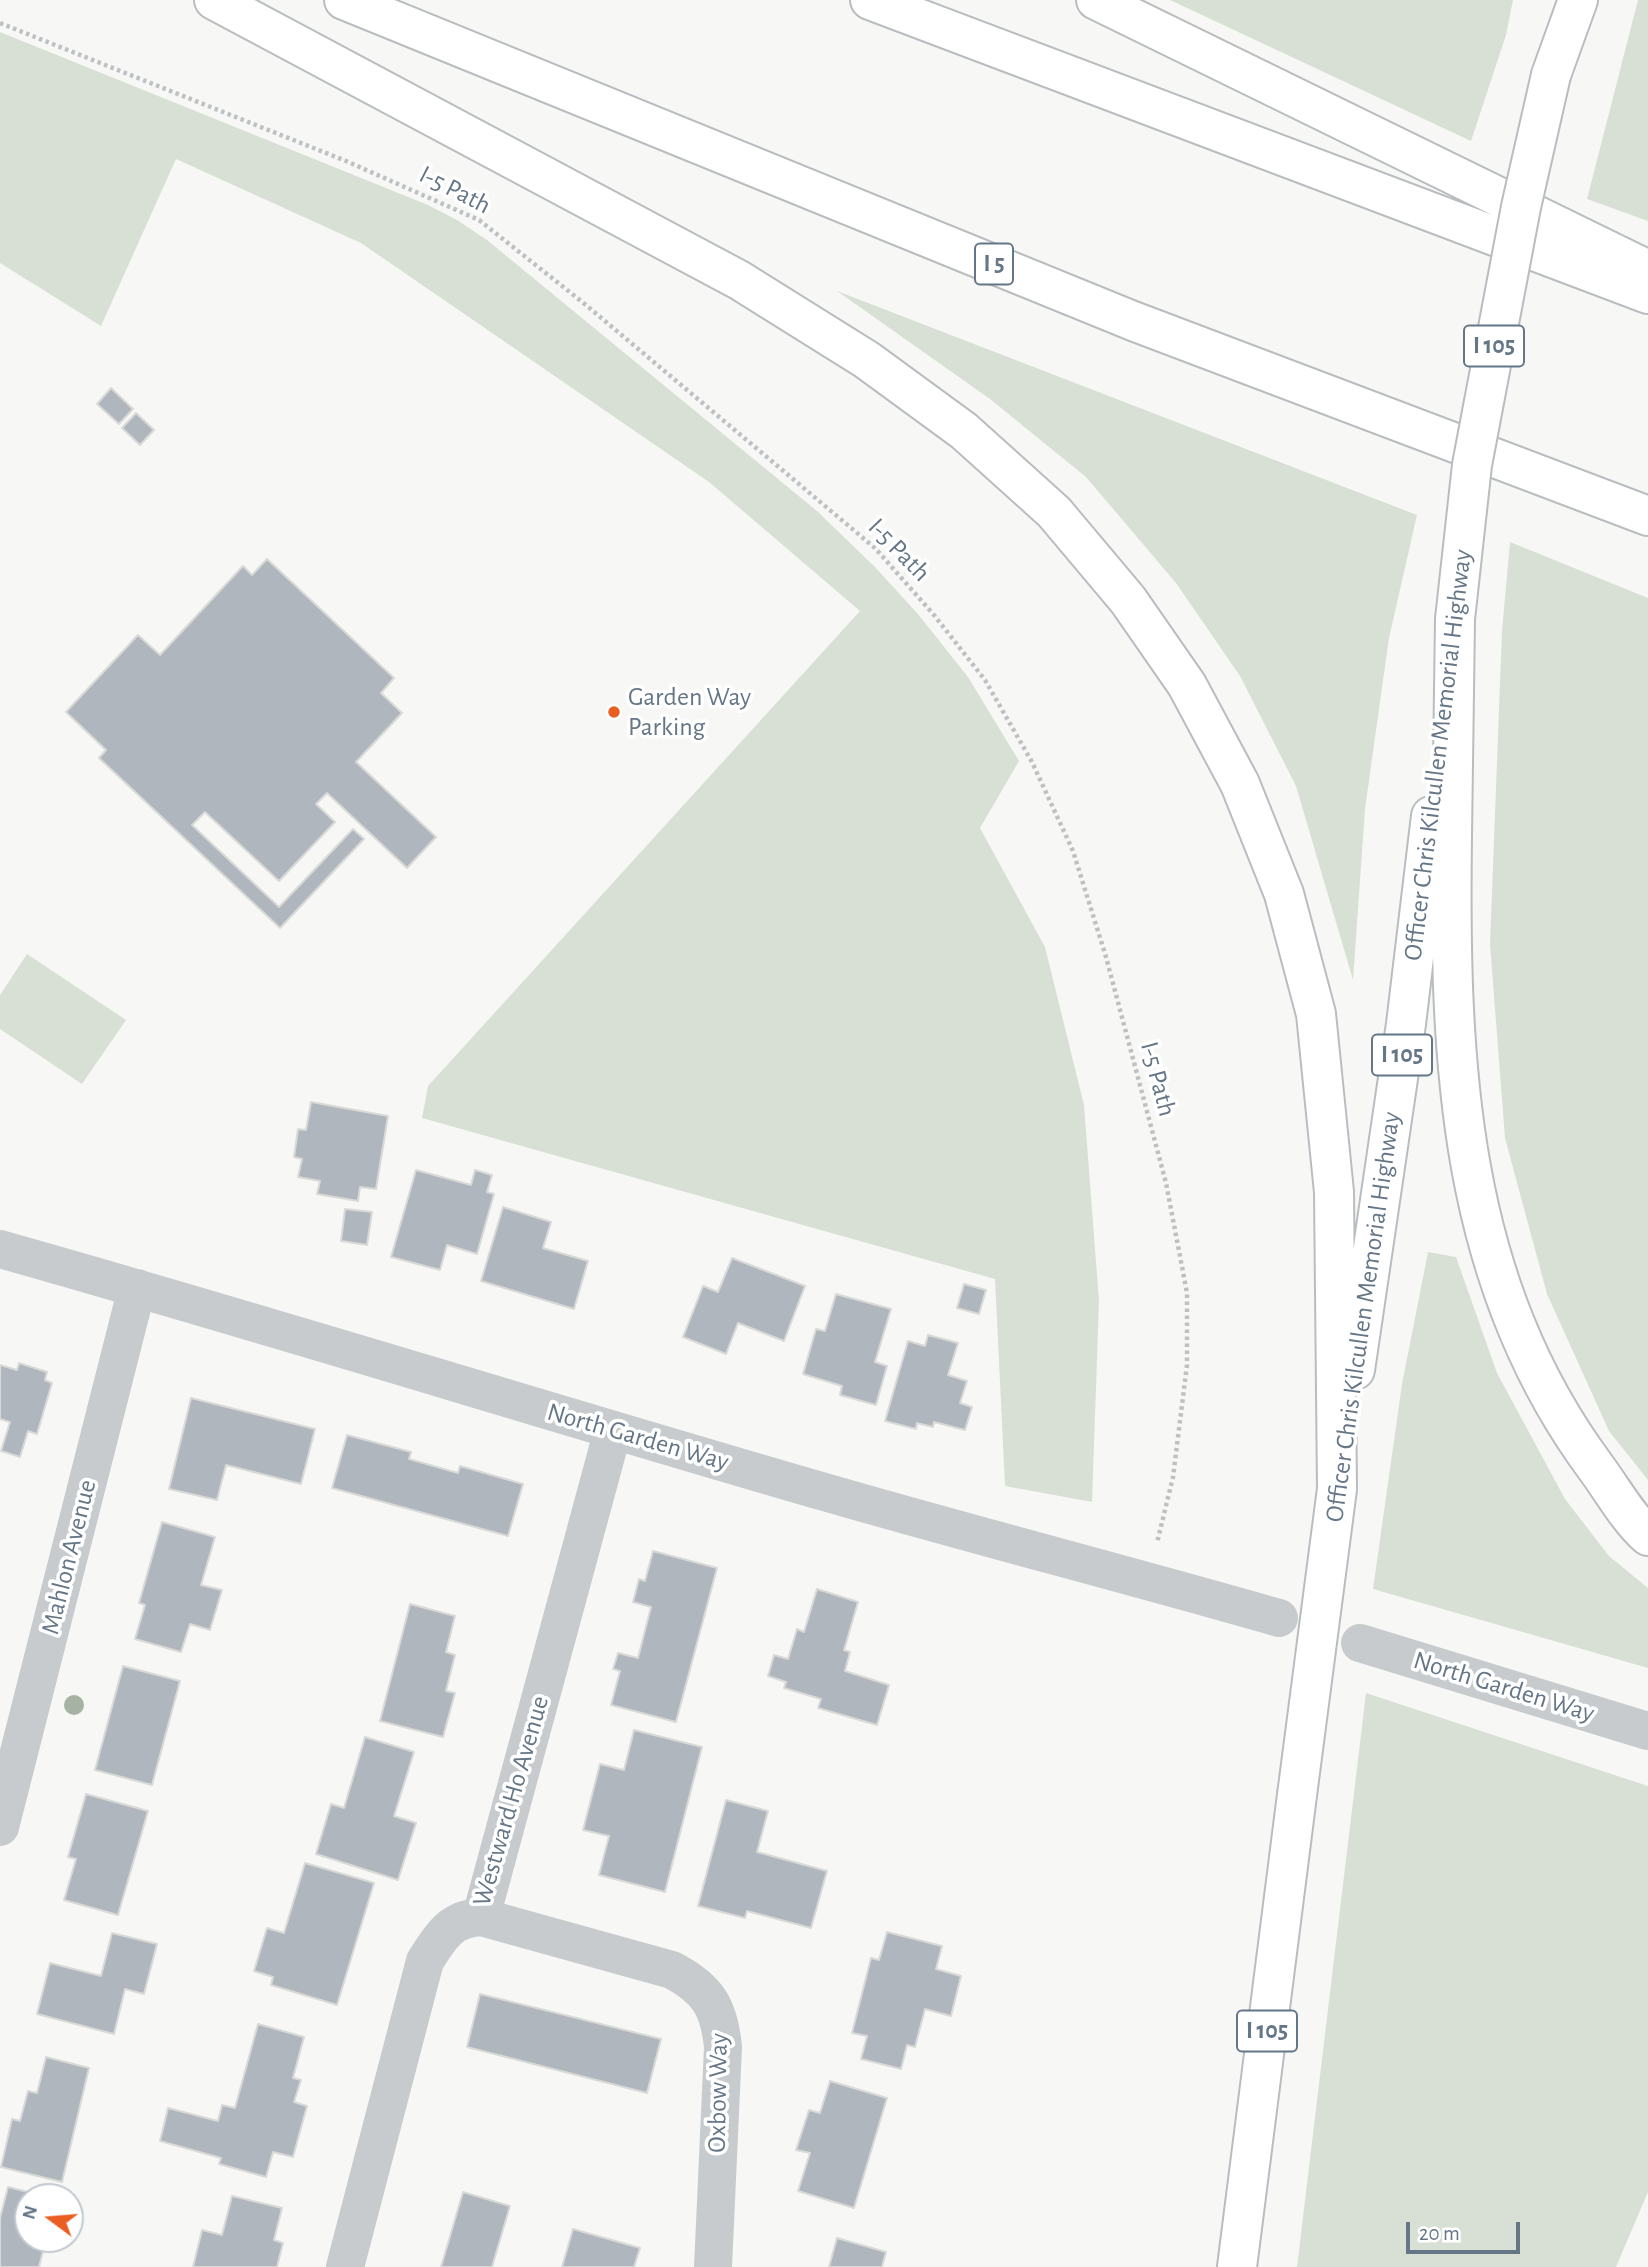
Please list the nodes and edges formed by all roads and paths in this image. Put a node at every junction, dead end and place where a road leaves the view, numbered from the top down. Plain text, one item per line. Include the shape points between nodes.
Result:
1 (214, 0) edge
2 (344, 0) edge
3 (870, 0) edge
4 (1096, 0) edge
5 (1556, 0) edge
6 (1578, 0) edge
7 (0, 23) edge
8 (1551, 75) junction
9 (1648, 270) edge
10 (1648, 294) edge
11 (1648, 516) edge
12 (1455, 619) junction
13 (0, 1249) edge
14 (137, 1288) junction
15 (613, 1430) junction
16 (1337, 1489) junction
17 (1648, 1536) edge
18 (1158, 1538) dead end
19 (1279, 1618) dead end
20 (1360, 1643) dead end
21 (1648, 1731) edge
22 (0, 1827) edge
23 (481, 1917) junction
24 (345, 2267) edge
25 (713, 2267) edge
26 (1237, 2267) edge

1 - 16 highway via 739,280 867,359 964,431 1054,512 1128,600 1187,685 1240,784 1284,894 1316,1014 1334,1192
2 - 11 highway, I 5 via 1133,321
3 - 10 highway
4 - 9 highway
5 - 8 highway
6 - 8 highway, Officer Chris Kilcullen Memorial Highway
7 - 18 path, I-5 Path via 480,220 876,548 985,680 1032,762 1073,850 1107,957 1166,1183 1187,1293 1187,1365 1173,1477
8 - 12 highway, Officer Chris Kilcullen Memorial Highway / I 105, bridge via 1472,466
12 - 16 highway, Officer Chris Kilcullen Memorial Highway / I 105 via 1406,1024
12 - 17 highway via 1451,944 1462,1119 1475,1189 1496,1271 1523,1345 1578,1444
13 - 14 street, North Garden Way
14 - 15 street, North Garden Way
14 - 22 street, Mahlon Avenue
15 - 19 street, North Garden Way
15 - 23 street, Westward Ho Avenue
16 - 26 highway, Officer Chris Kilcullen Memorial Highway / I 105, bridge
20 - 21 street, North Garden Way
23 - 24 street, Westward Ho Avenue via 466,1917 454,1924 425,1961
23 - 25 street, Oxbow Way via 672,1970 689,1979 715,2006 723,2048

